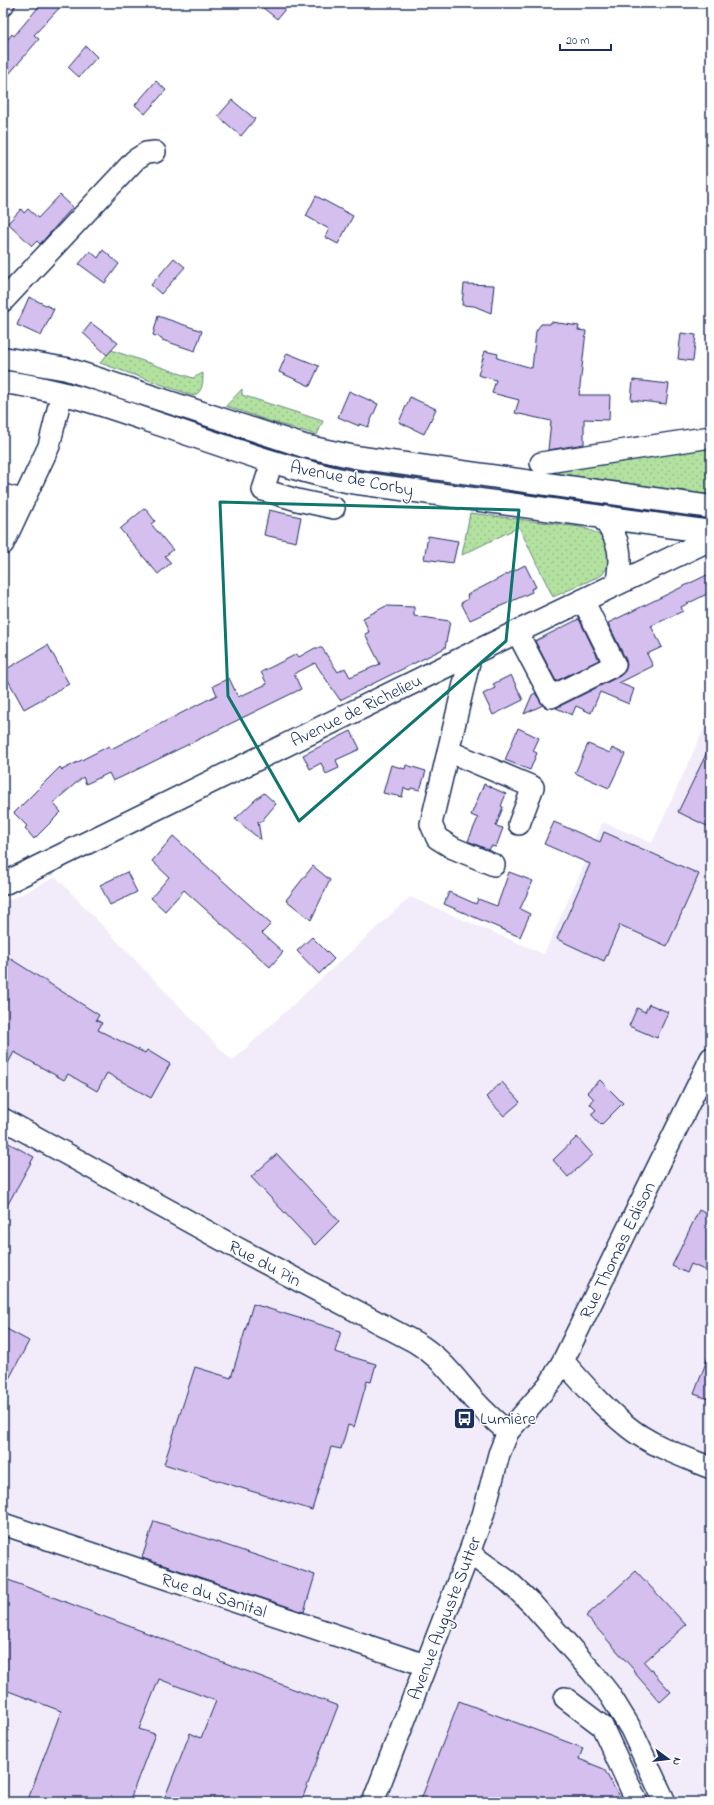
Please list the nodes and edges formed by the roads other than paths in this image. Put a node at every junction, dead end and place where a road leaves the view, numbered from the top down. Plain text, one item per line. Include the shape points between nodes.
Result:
1 (155, 152) dead end
2 (3, 301) edge
3 (3, 358) edge
4 (3, 382) edge
5 (62, 393) junction
6 (711, 437) edge
7 (272, 462) junction
8 (541, 463) dead end
9 (13, 498) edge
10 (711, 507) edge
11 (334, 508) dead end
12 (602, 517) junction
13 (711, 532) edge
14 (711, 539) edge
15 (3, 544) edge
16 (616, 584) junction
17 (583, 600) junction
18 (517, 632) junction
19 (471, 654) junction
20 (448, 751) junction
21 (519, 824) dead end
22 (494, 865) dead end
23 (3, 884) edge
24 (711, 1058) edge
25 (3, 1119) edge
26 (563, 1361) junction
27 (508, 1432) junction
28 (711, 1468) edge
29 (3, 1524) edge
30 (469, 1553) junction
31 (426, 1665) junction
32 (565, 1698) dead end
33 (373, 1802) edge
34 (637, 1802) edge
35 (665, 1802) edge

1 - 2 street via 146,153 135,160
3 - 10 main road, Avenue de Corby via 67,369 304,446 348,456
4 - 5 main road, Avenue de Corby
5 - 7 main road, Avenue de Corby via 105,405
5 - 9 street via 49,446
6 - 8 street
7 - 11 street via 263,490
7 - 12 main road, Avenue de Corby via 351,482
9 - 15 street
12 - 13 main road, Avenue de Corby
12 - 16 main road via 612,529 620,554
14 - 16 main road, Avenue de Richelieu
16 - 17 main road, Avenue de Richelieu
17 - 18 main road, Avenue de Richelieu
17 - 18 street via 615,666 550,698
18 - 19 main road, Avenue de Richelieu
19 - 20 street
19 - 23 main road, Avenue de Richelieu
20 - 21 street via 533,787
20 - 22 street via 431,824 437,838 453,848
24 - 26 street, Rue Thomas Edison
25 - 27 street, Rue du Pin via 237,1248 415,1342 446,1366 489,1416
26 - 27 street, Rue Thomas Edison via 551,1382
26 - 28 street via 596,1398 629,1428 670,1452
27 - 30 street, Avenue Auguste Sutter via 498,1454 483,1515
29 - 31 street, Rue du Sanital
30 - 31 street, Avenue Auguste Sutter
30 - 35 street via 532,1604 593,1673 631,1729
31 - 33 street, Avenue Auguste Sutter
32 - 34 street via 602,1726

